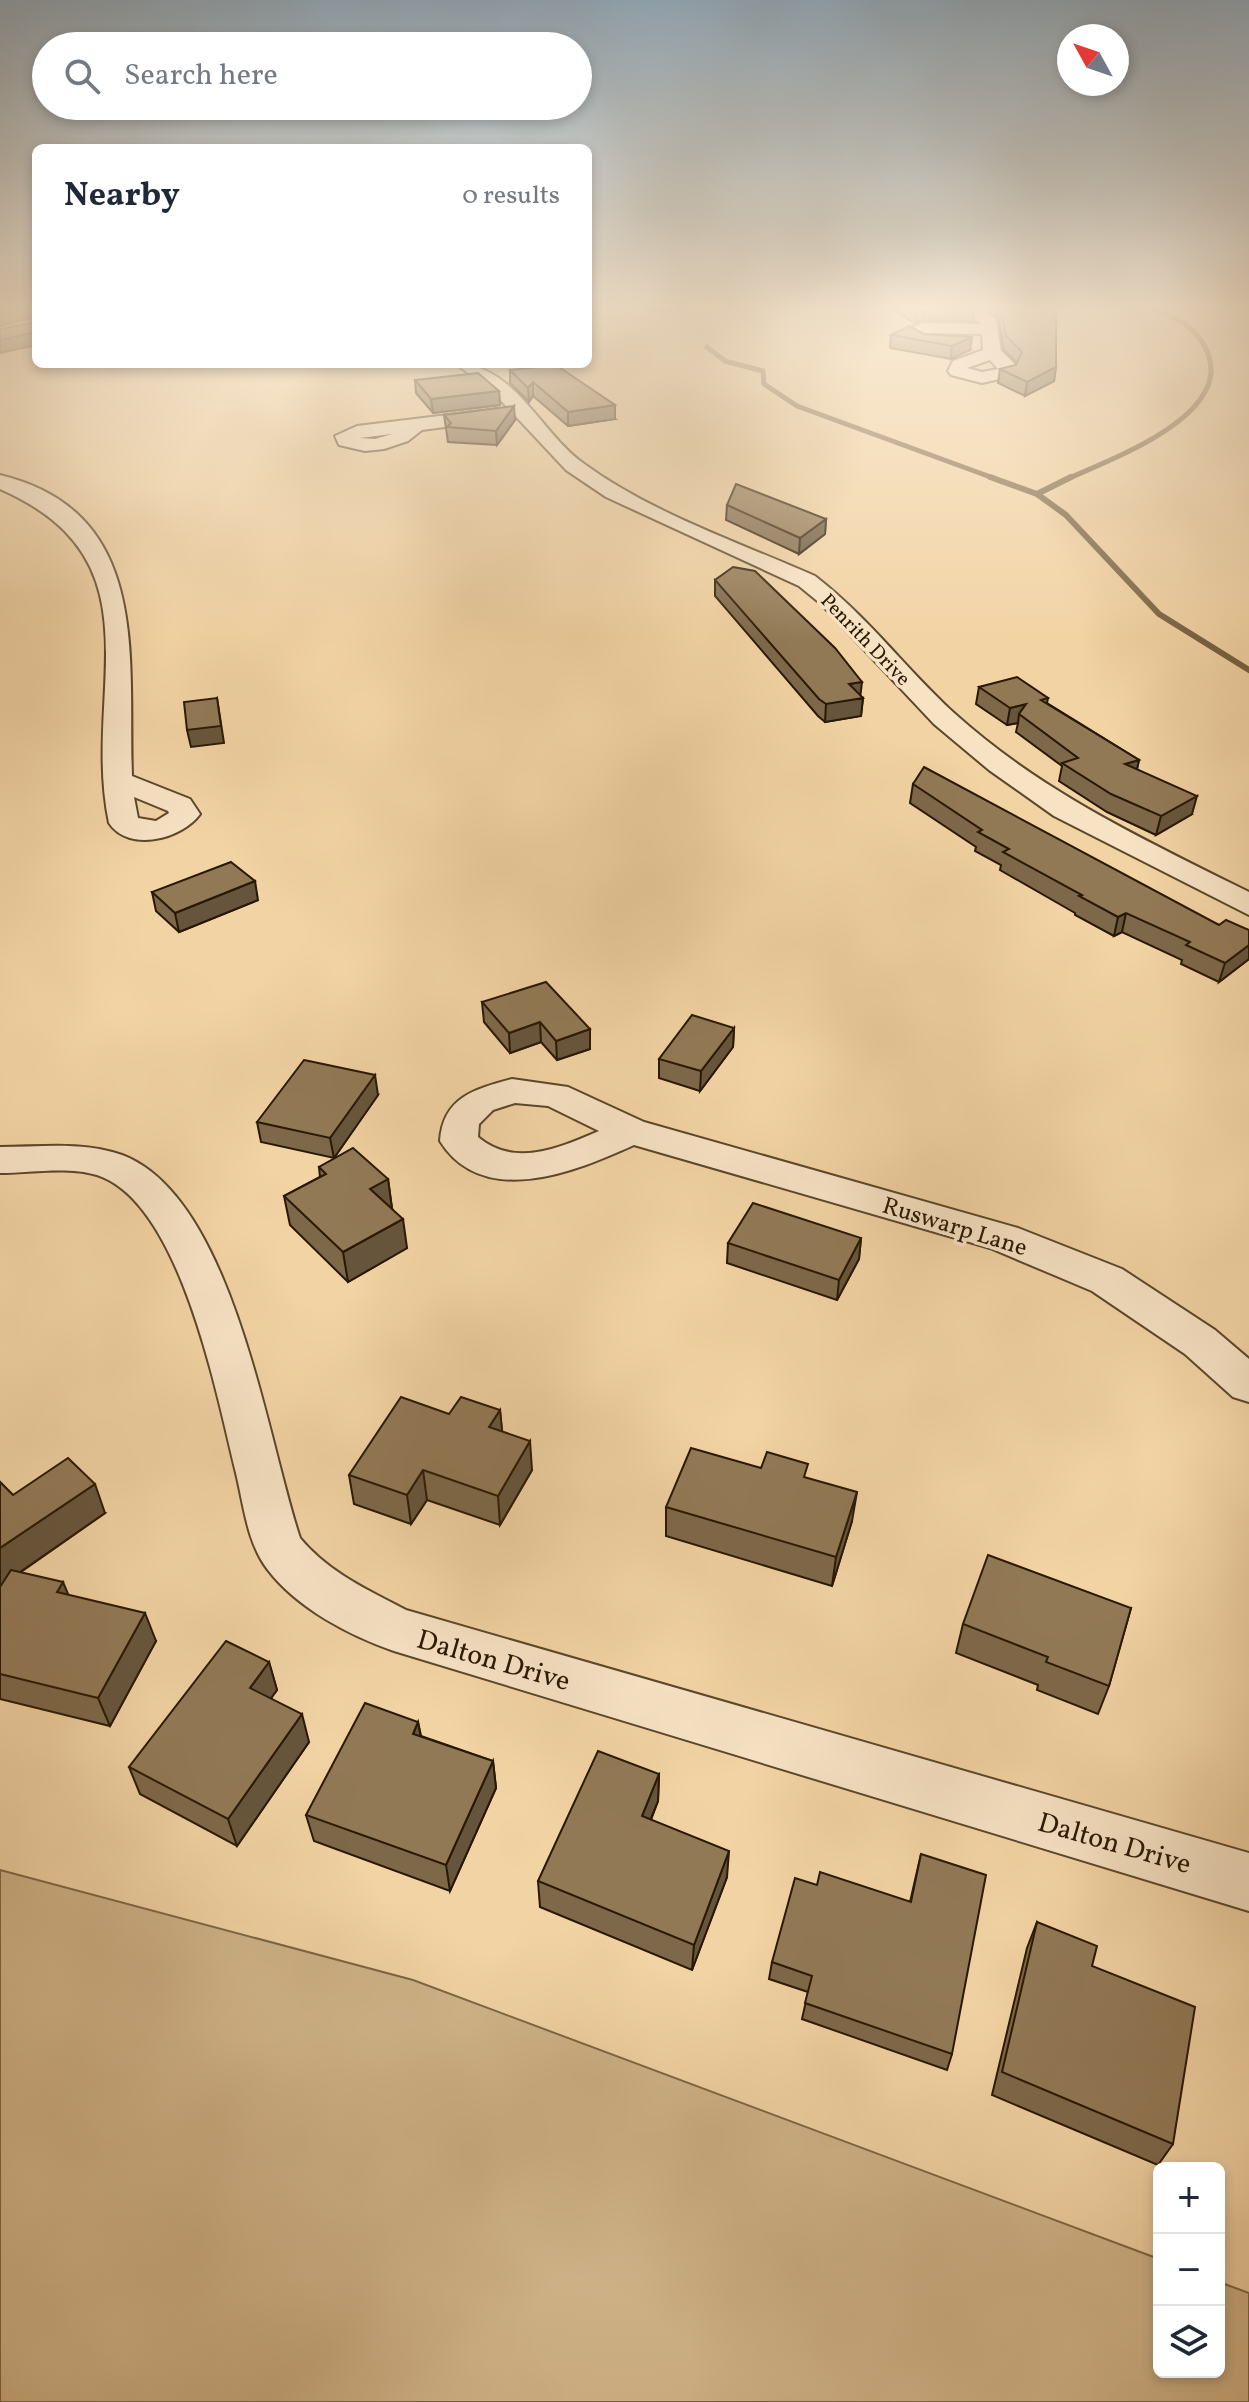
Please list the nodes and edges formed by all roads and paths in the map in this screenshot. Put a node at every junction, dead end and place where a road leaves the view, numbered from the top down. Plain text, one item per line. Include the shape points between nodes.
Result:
1 (475, 417) edge
2 (527, 417) edge
3 (416, 425) dead end
4 (0, 481) edge
5 (118, 781) dead end
6 (1241, 898) edge
7 (631, 1131) dead end
8 (0, 1160) edge
9 (1249, 1385) edge
10 (1249, 1882) edge

1 - 3 street
2 - 6 street, Penrith Drive via 573,466 614,492 807,581 944,718 1064,810
4 - 5 street via 78,525 98,551 116,616 121,689
7 - 9 street, Ruswarp Lane via 1004,1238 1107,1280 1200,1342
8 - 10 street, Dalton Drive via 111,1165 150,1188 194,1260 204,1287 228,1354 282,1552 323,1591 394,1629

